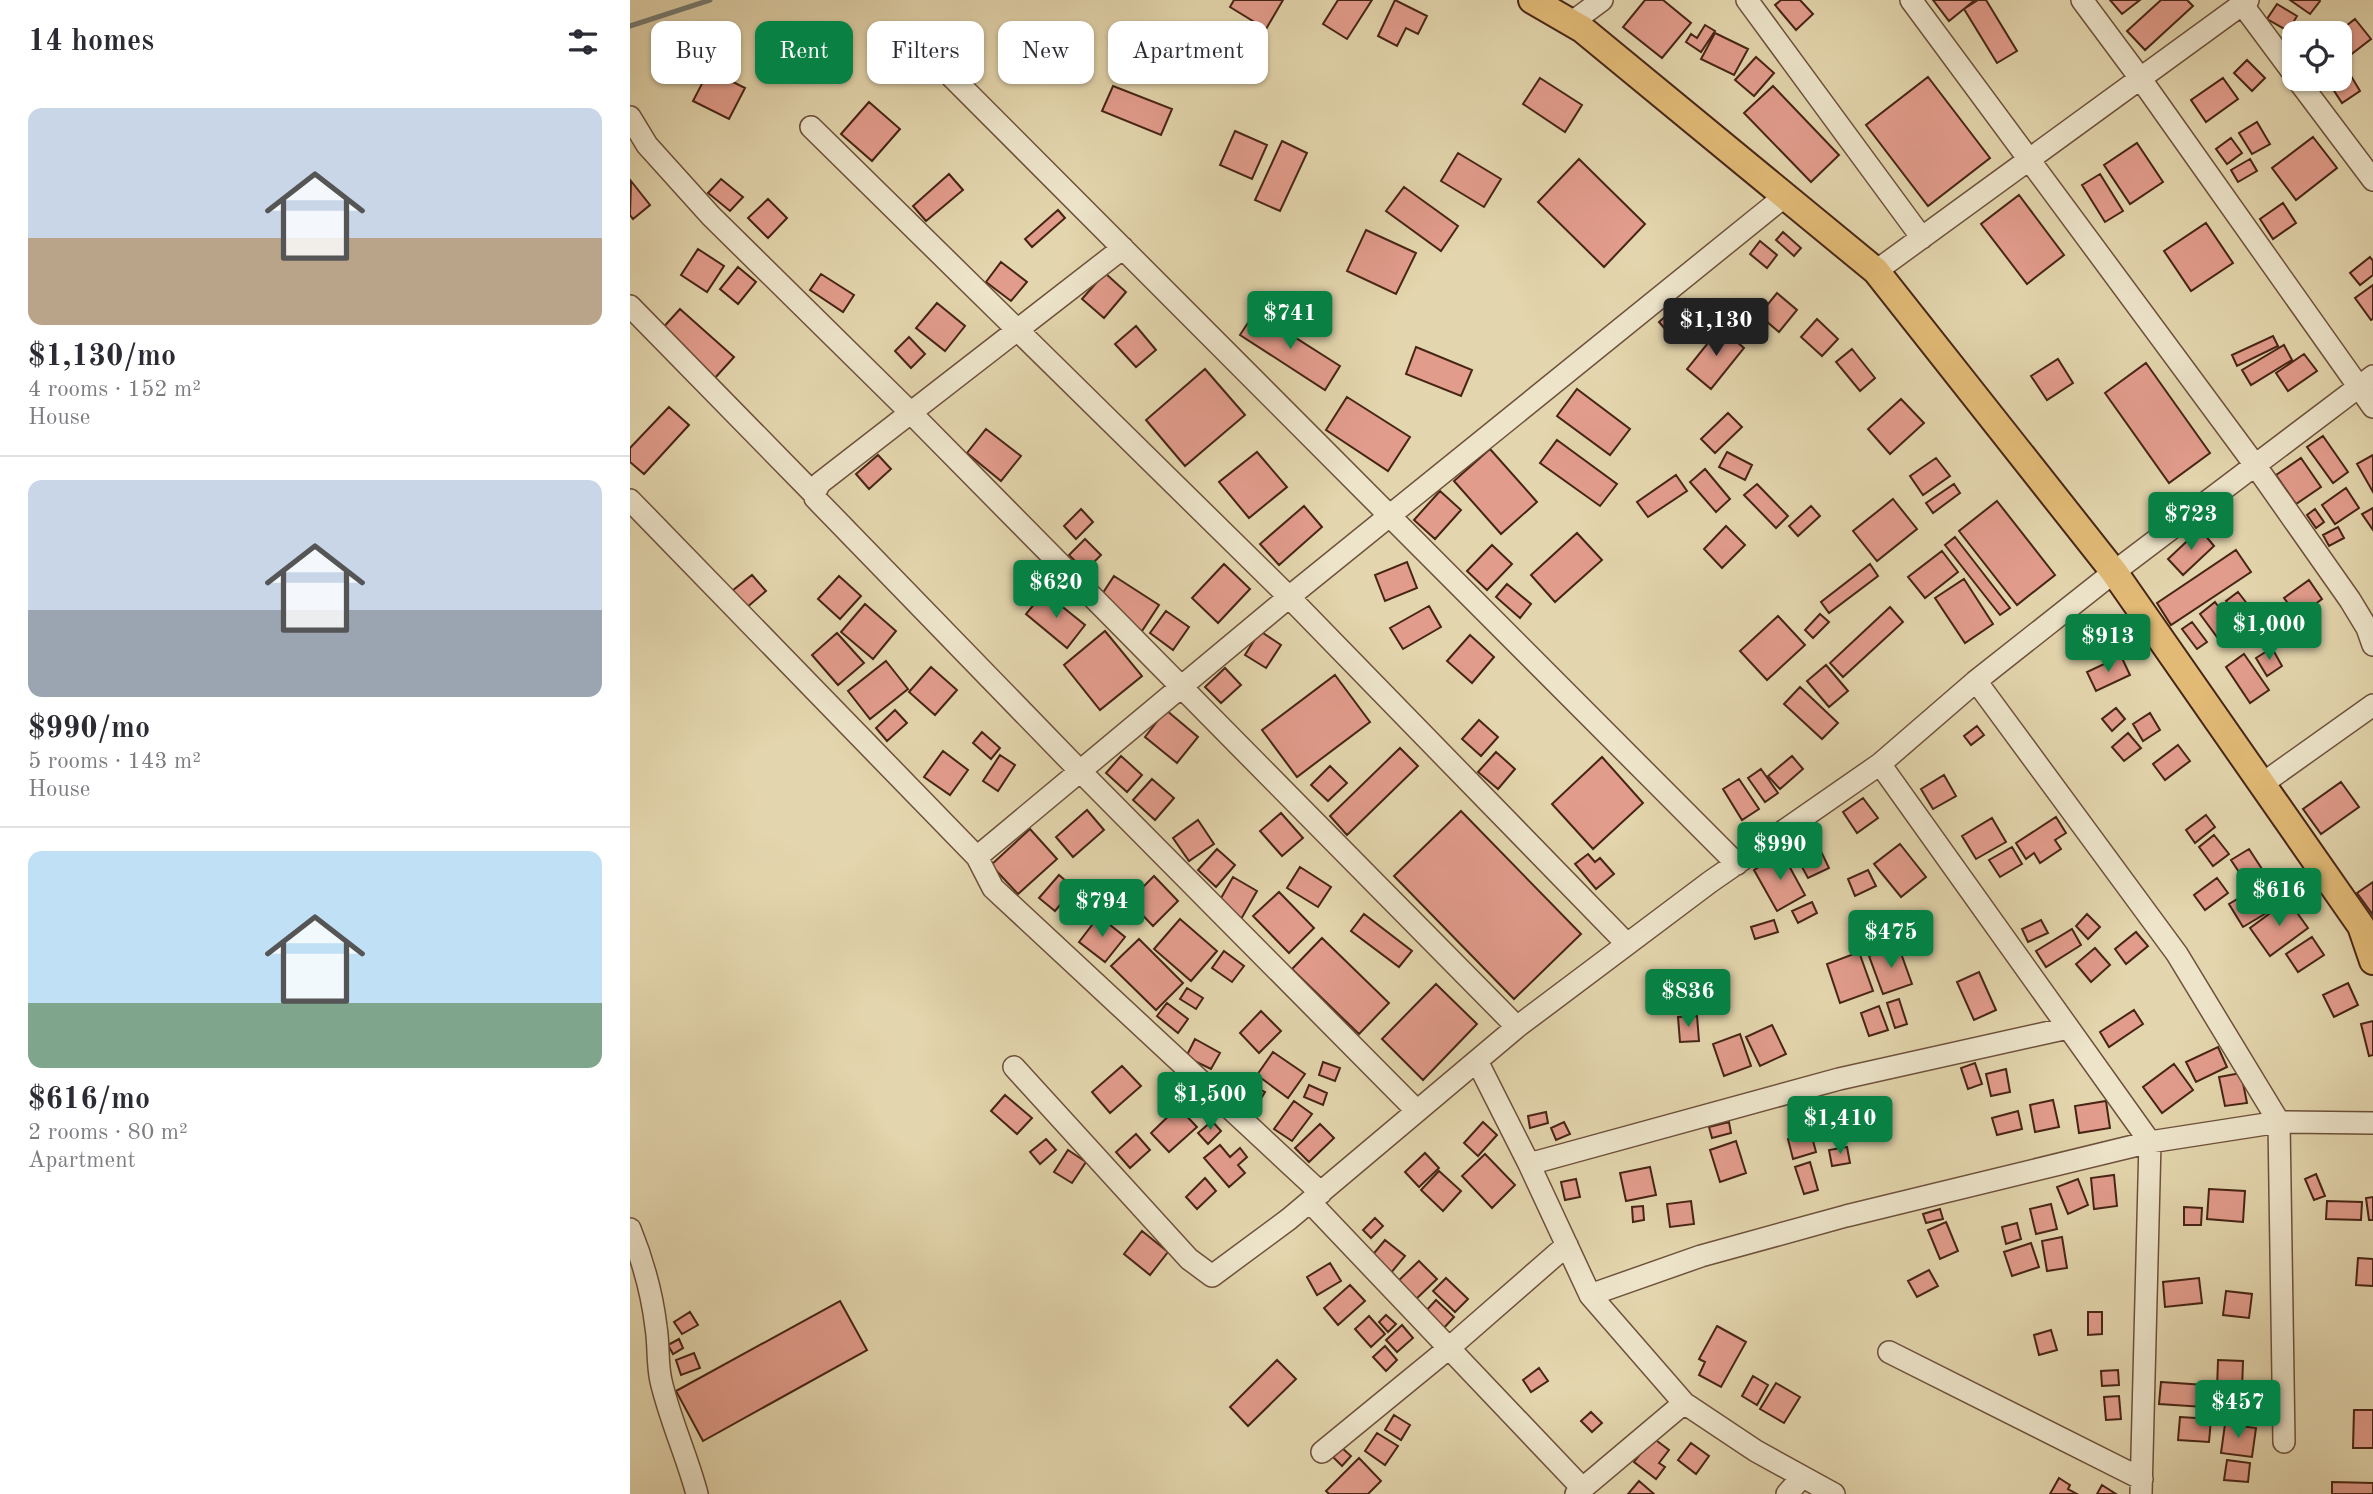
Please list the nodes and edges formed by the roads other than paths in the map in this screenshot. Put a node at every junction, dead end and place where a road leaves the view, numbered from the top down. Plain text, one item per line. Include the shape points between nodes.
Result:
1 (1532, 0) edge
2 (1602, 0) edge
3 (1747, 0) edge
4 (1912, 0) edge
5 (2082, 0) edge
6 (2245, 2) edge
7 (1575, 11) edge
8 (2282, 56) edge
9 (2140, 78) junction
10 (959, 84) edge
11 (2306, 91) edge
12 (630, 117) edge
13 (811, 127) dead end
14 (2030, 159) junction
15 (2373, 180) edge
16 (1785, 196) junction
17 (1922, 238) junction
18 (1123, 248) junction
19 (1876, 271) junction
20 (630, 306) edge
21 (1018, 330) junction
22 (2366, 381) edge
23 (2373, 407) edge
24 (911, 413) junction
25 (2255, 466) junction
26 (814, 494) junction
27 (630, 500) edge
28 (1390, 516) junction
29 (2115, 572) junction
30 (1289, 597) junction
31 (2373, 645) edge
32 (1976, 681) junction
33 (1181, 689) junction
34 (2373, 705) edge
35 (1880, 764) junction
36 (1079, 770) junction
37 (2262, 784) junction
38 (977, 857) junction
39 (1737, 864) junction
40 (1626, 944) junction
41 (2373, 961) edge
42 (1517, 1027) junction
43 (2068, 1028) junction
44 (1477, 1060) junction
45 (1014, 1067) dead end
46 (1417, 1111) junction
47 (2279, 1122) junction
48 (2373, 1123) edge
49 (2150, 1142) junction
50 (1529, 1164) junction
51 (1315, 1197) junction
52 (630, 1229) edge
53 (1567, 1245) junction
54 (1590, 1295) junction
55 (1449, 1348) junction
56 (1889, 1352) dead end
57 (1684, 1403) junction
58 (2284, 1442) dead end
59 (1322, 1452) dead end
60 (1802, 1477) junction
61 (2142, 1487) edge
62 (1579, 1491) edge
63 (697, 1494) edge
64 (1787, 1494) edge
65 (1834, 1494) edge

1 - 7 main road
2 - 7 street
3 - 17 street
4 - 14 street
5 - 9 street
6 - 8 street
6 - 9 street
7 - 16 main road
9 - 14 street
9 - 22 street
10 - 18 street
11 - 15 street
12 - 24 street via 647,145 711,216
13 - 21 street
14 - 17 street
14 - 25 street
16 - 19 main road
16 - 28 street
17 - 19 street
18 - 21 street
18 - 28 street
19 - 29 main road
20 - 26 street
21 - 24 street
21 - 30 street
22 - 23 street
22 - 25 street
24 - 26 street via 820,483
24 - 33 street
25 - 29 street
25 - 31 street via 2350,600
26 - 36 street
27 - 38 street
28 - 30 street
28 - 39 street
29 - 32 street
29 - 37 main road
30 - 33 street
30 - 40 street
32 - 35 street
32 - 47 street via 2177,954
33 - 36 street
33 - 42 street
34 - 37 street
35 - 39 street
35 - 43 street
36 - 38 street
36 - 46 street
37 - 41 main road via 2361,926
38 - 51 street via 993,888
39 - 40 street
40 - 42 street
42 - 44 street
43 - 49 street
43 - 50 street via 1839,1079
44 - 46 street
44 - 50 street
45 - 51 street via 1189,1259 1212,1276
46 - 51 street
47 - 48 street
47 - 49 street
47 - 58 street
49 - 54 street via 1846,1216 1701,1256
49 - 61 street
50 - 53 street
51 - 55 street
52 - 63 street via 645,1265 661,1380
53 - 54 street
53 - 55 street
54 - 57 street
55 - 59 street
55 - 62 street
56 - 61 street
57 - 60 street
57 - 62 street
60 - 64 street
60 - 65 street

